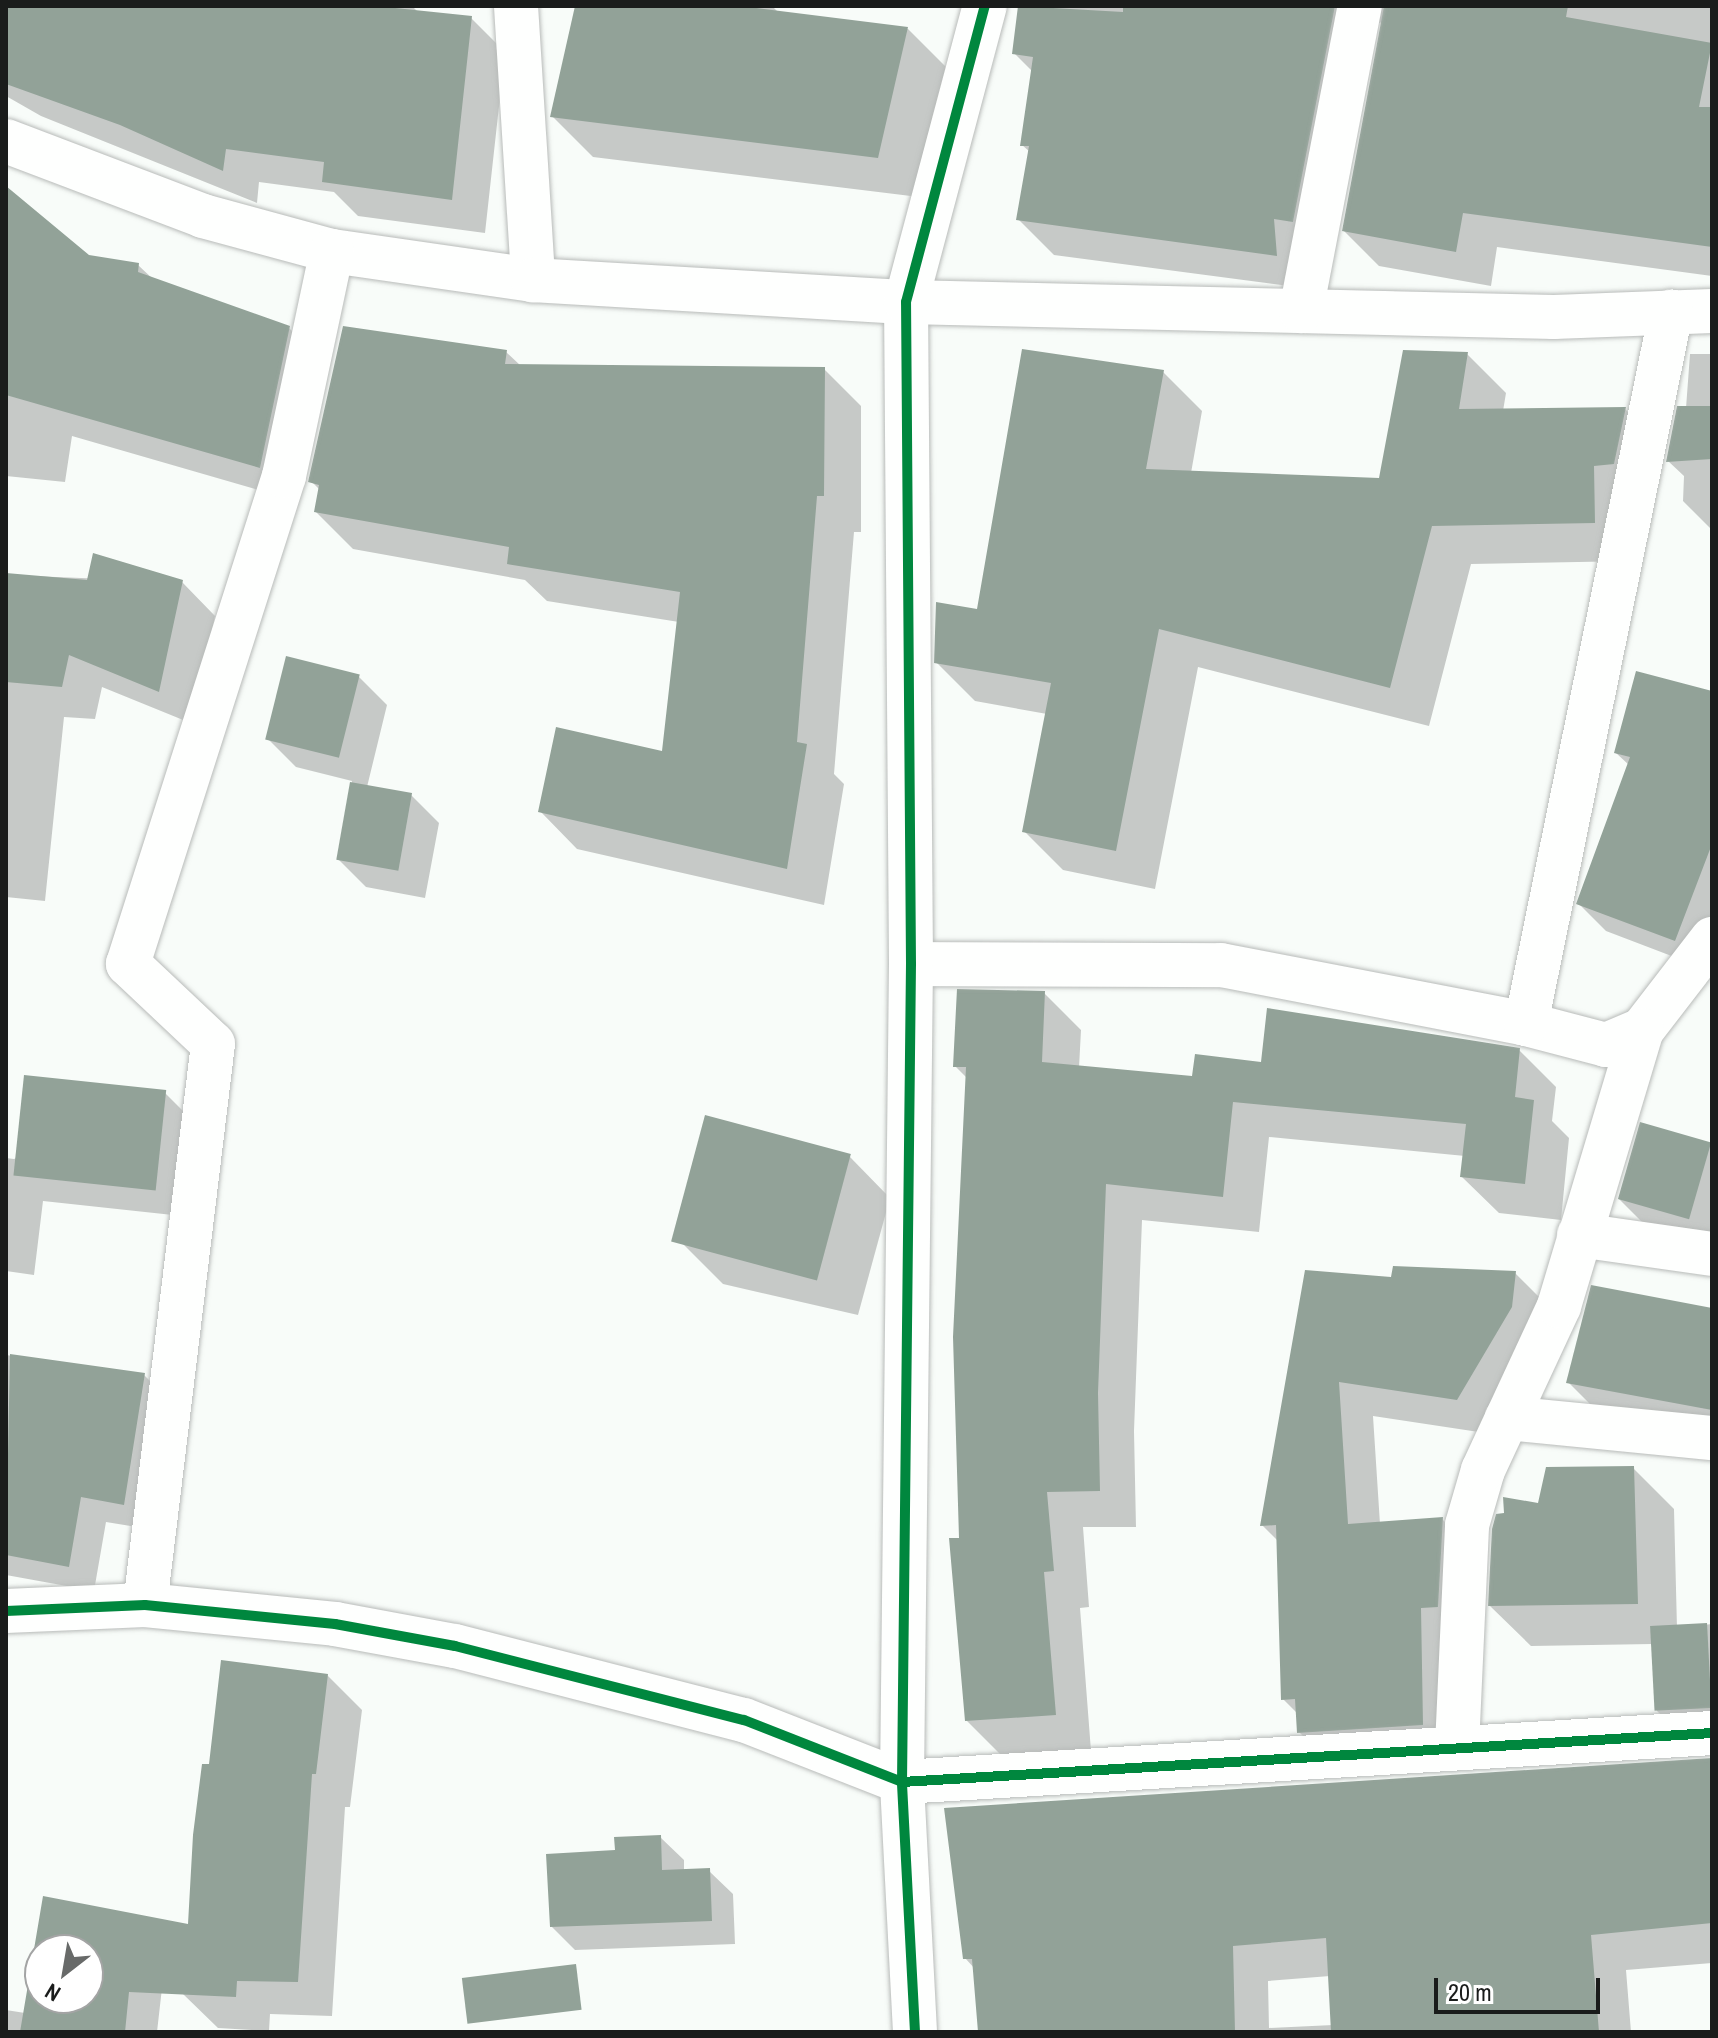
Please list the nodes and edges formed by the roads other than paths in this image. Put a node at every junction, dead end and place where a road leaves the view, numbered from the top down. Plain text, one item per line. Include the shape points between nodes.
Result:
1 (516, 6) edge
2 (985, 6) edge
3 (1360, 6) edge
4 (6, 141) edge
5 (332, 251) junction
6 (533, 280) junction
7 (906, 302) junction
8 (1301, 311) junction
9 (1691, 312) edge
10 (1712, 939) edge
11 (911, 964) junction
12 (1526, 1024) junction
13 (1642, 1030) junction
14 (1579, 1235) junction
15 (1712, 1254) edge
16 (1507, 1418) junction
17 (1712, 1438) edge
18 (145, 1605) junction
19 (6, 1611) edge
20 (1712, 1733) edge
21 (1457, 1747) junction
22 (902, 1782) junction
23 (915, 2032) edge

1 - 6 street
2 - 7 street
3 - 8 street
4 - 5 street via 203,216
5 - 6 street
5 - 18 street via 284,476 128,964 213,1044
6 - 7 street
7 - 8 street
7 - 11 street
8 - 9 street via 1554,317
9 - 12 street
10 - 13 street
11 - 12 street via 1221,965
11 - 22 street
12 - 13 street via 1606,1045
13 - 14 street
14 - 15 street
14 - 16 street via 1554,1319
16 - 17 street
16 - 21 street via 1483,1470 1467,1525
18 - 19 street
18 - 22 street via 335,1624 575,1673 744,1720
20 - 21 street
21 - 22 street
22 - 23 street

